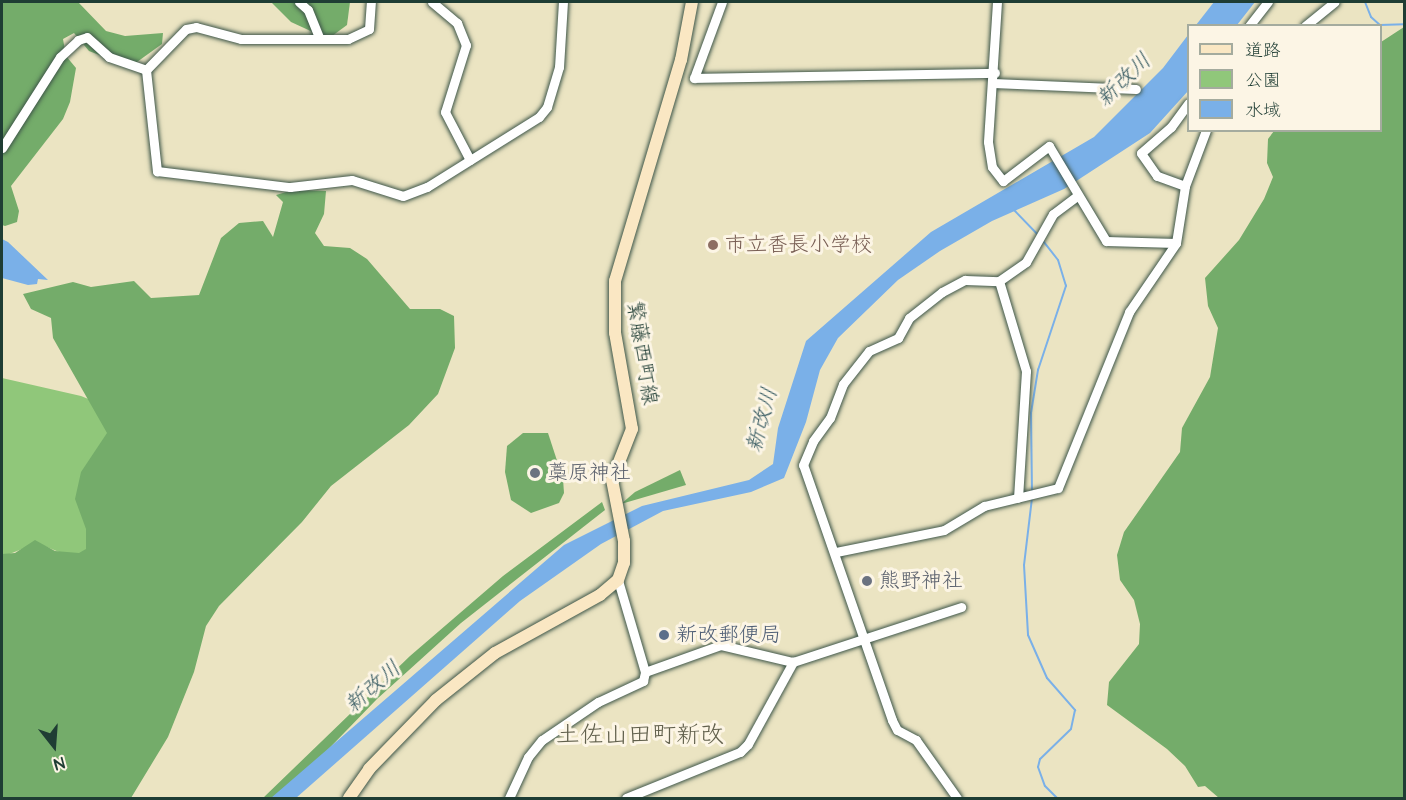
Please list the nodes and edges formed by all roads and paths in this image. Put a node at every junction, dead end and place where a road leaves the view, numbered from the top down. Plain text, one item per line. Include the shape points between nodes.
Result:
1 (299, 2) edge
2 (371, 2) edge
3 (432, 2) edge
4 (563, 2) edge
5 (692, 2) edge
6 (722, 2) edge
7 (997, 2) edge
8 (1268, 2) edge
9 (1335, 2) edge
10 (1252, 24) edge
11 (1308, 24) edge
12 (320, 39) junction
13 (146, 70) junction
14 (995, 73) junction
15 (993, 83) junction
16 (1136, 89) dead end
17 (1187, 105) edge
18 (1205, 132) edge
19 (2, 148) edge
20 (470, 160) junction
21 (1185, 186) junction
22 (1078, 195) junction
23 (1176, 243) junction
24 (999, 281) junction
25 (1018, 498) junction
26 (837, 552) junction
27 (618, 580) junction
28 (961, 607) dead end
29 (862, 637) junction
30 (793, 662) junction
31 (645, 672) junction
32 (349, 798) edge
33 (509, 798) edge
34 (626, 798) edge
35 (957, 798) edge

1 - 12 street via 308,10
2 - 12 street via 372,20 365,33 348,39
3 - 20 street via 457,23 466,45 445,112
4 - 20 street via 559,67 547,107 539,117
5 - 27 main road, 繁藤西町線 via 681,60 615,281 615,333 632,429 614,472 624,541 624,563
6 - 14 street via 694,78
7 - 14 street
8 - 10 street
9 - 11 street
12 - 13 street via 241,39 196,27 186,29
13 - 19 street via 109,57 87,37 78,40 60,57 36,101
13 - 20 street via 157,171 290,187 352,180 403,196 427,187
14 - 15 street
15 - 16 street
15 - 22 street via 988,142 993,167 1003,181 1049,146
17 - 21 street via 1171,127 1141,153 1157,176
18 - 21 street
21 - 23 street
22 - 23 street via 1106,241
22 - 24 street via 1053,214 1026,262
23 - 25 street via 1129,312 1058,488
24 - 25 street via 1026,371
24 - 26 street via 965,280 942,292 909,318 898,338 869,351 843,384 830,418 813,441 803,465
25 - 26 street via 984,506 944,530
26 - 29 street
27 - 31 street
27 - 32 main road via 600,595 495,652 436,699 369,769
28 - 29 street
29 - 30 street
29 - 35 street via 897,730 916,740
30 - 31 street via 721,645
30 - 34 street via 740,752
31 - 33 street via 640,684 598,702 542,740 528,757

